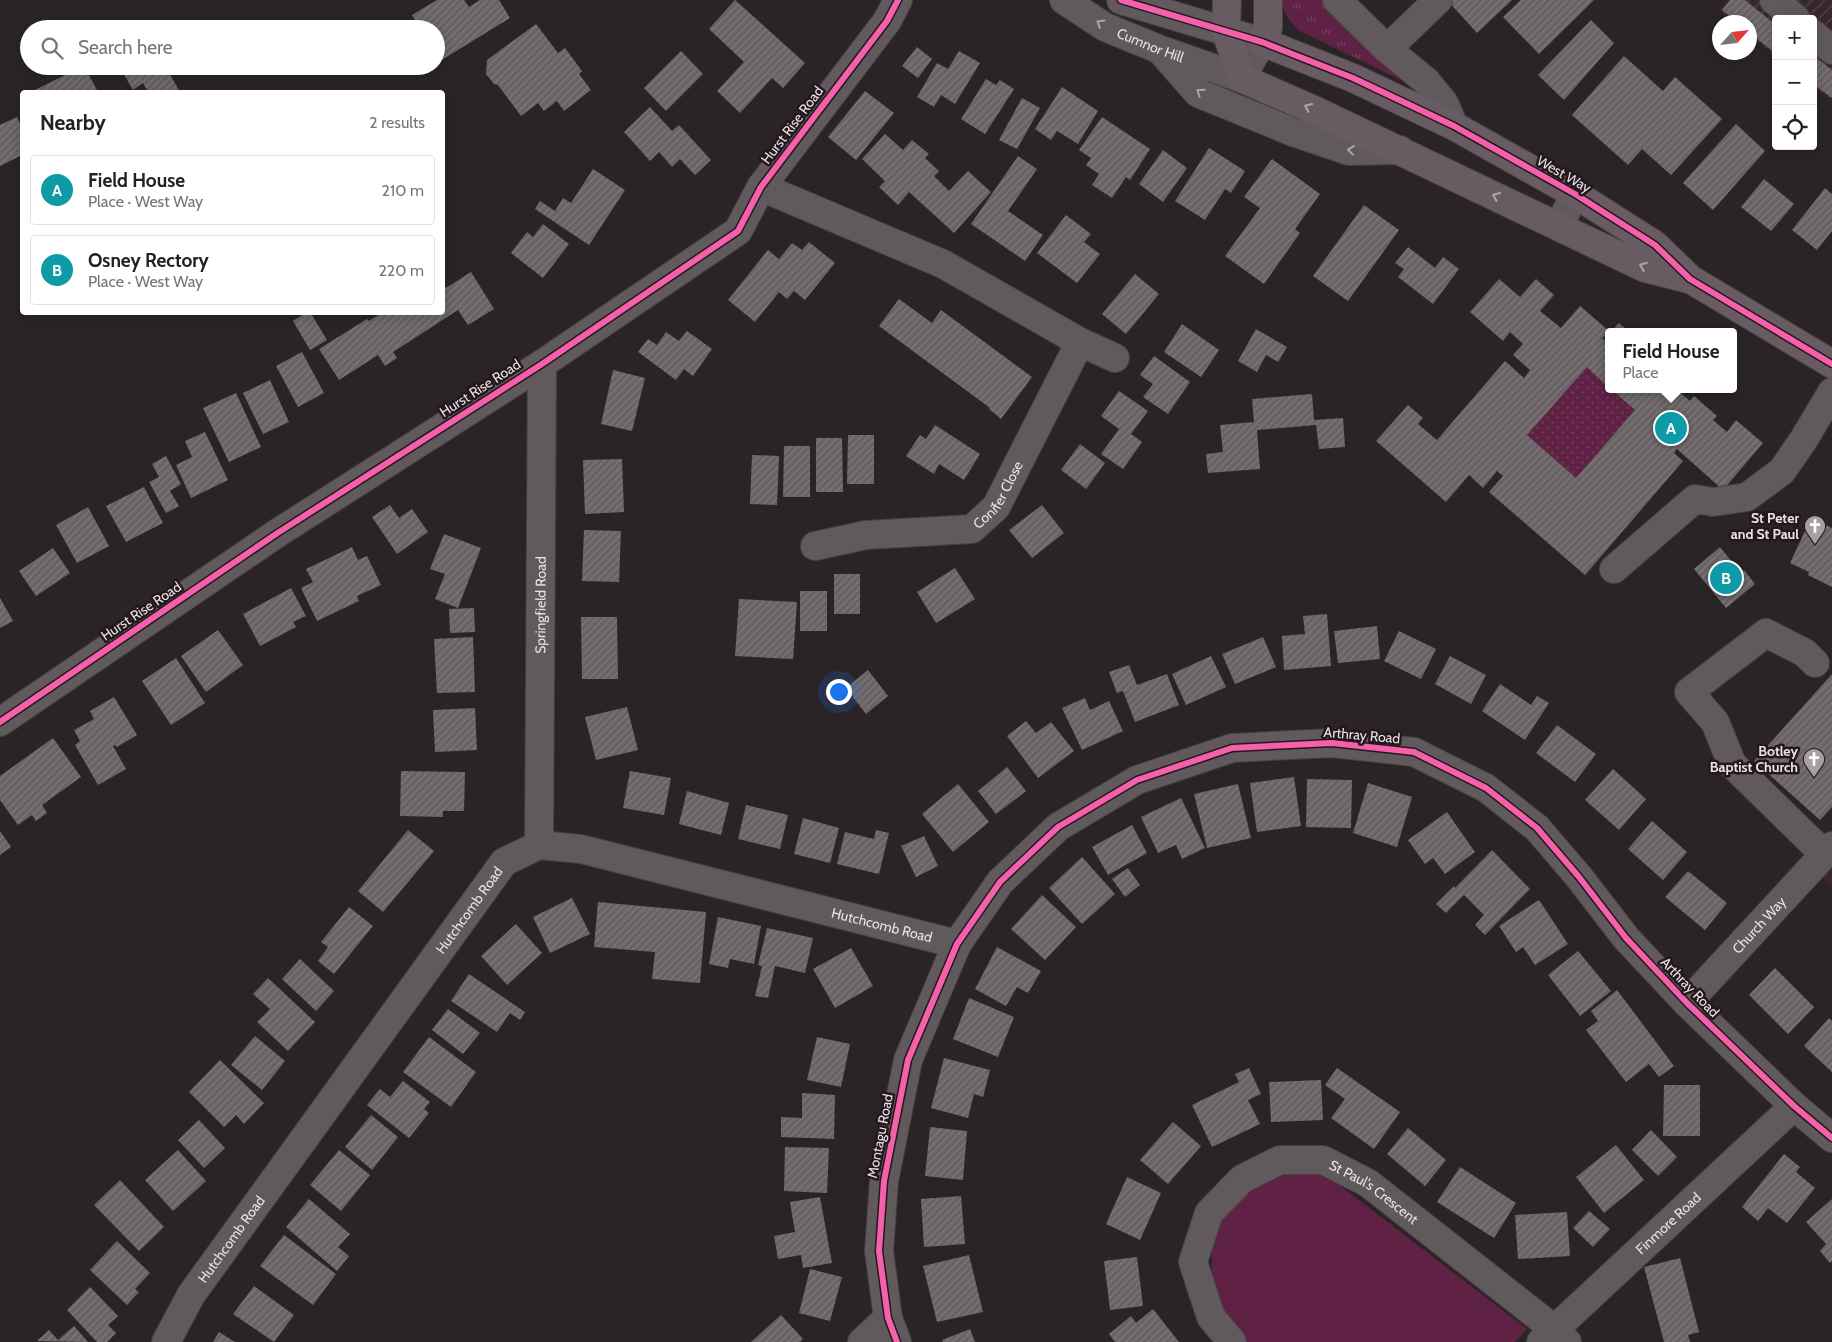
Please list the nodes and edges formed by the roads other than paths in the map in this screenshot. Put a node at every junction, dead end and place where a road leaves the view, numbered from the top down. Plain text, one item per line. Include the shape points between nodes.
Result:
1 (898, 0) edge
2 (1064, 0) edge
3 (1121, 0) edge
4 (1227, 0) edge
5 (1268, 0) edge
6 (1337, 0) edge
7 (1438, 0) edge
8 (1774, 0) edge
9 (1791, 15) edge
10 (1226, 31) junction
11 (1817, 37) edge
12 (1262, 42) junction
13 (1387, 49) junction
14 (1161, 50) junction
15 (1832, 50) edge
16 (1241, 78) junction
17 (1454, 126) junction
18 (1400, 150) junction
19 (761, 187) junction
20 (1575, 194) junction
21 (1559, 226) junction
22 (1690, 279) junction
23 (1080, 342) junction
24 (1115, 358) dead end
25 (542, 364) junction
26 (1832, 364) edge
27 (1832, 392) edge
28 (815, 546) dead end
29 (1614, 570) dead end
30 (1815, 663) dead end
31 (0, 722) edge
32 (539, 846) junction
33 (1828, 850) edge
34 (957, 944) junction
35 (1687, 1003) junction
36 (1794, 1106) junction
37 (1832, 1138) edge
38 (892, 1330) edge
39 (1554, 1338) edge
40 (166, 1342) edge
41 (862, 1342) edge
42 (1232, 1342) edge

1 - 19 street, Hurst Rise Road via 886,21
14 -> 2 street, Cumnor Hill via 1105,27
3 - 10 street
4 - 10 main road
5 - 12 main road via 1268,28
6 - 13 street
7 - 13 street
8 - 9 street
10 - 12 street
10 - 16 main road
11 - 15 street
12 - 16 street
12 - 17 main road, West Way via 1353,78
13 - 17 street via 1426,82 1444,103
14 - 16 street, Cumnor Hill
18 -> 14 street via 1349,151 1198,93
18 -> 16 main road, West Way
17 - 20 main road, West Way
21 -> 18 main road, West Way
19 - 23 street via 942,264
19 - 25 street, Hurst Rise Road via 738,231
20 - 21 street
20 - 22 main road, West Way via 1655,245
22 -> 21 main road, West Way via 1644,268
22 - 26 main road, West Way
23 - 24 street
23 - 28 street, Conifer Close via 996,507 972,529 866,535
25 - 31 street, Hurst Rise Road via 276,534
25 - 32 street, Springfield Road
27 - 29 street via 1782,471 1747,497 1713,502 1695,499
30 - 33 street via 1806,653 1766,633 1689,692 1715,722 1732,764
32 - 34 street, Hutchcomb Road via 581,849
32 - 40 street, Hutchcomb Road via 504,862 191,1295
33 - 35 street, Church Way
34 - 35 street, Arthray Road via 1000,882 1058,827 1137,780 1232,748 1332,743 1414,752 1486,788 1537,828 1626,938
34 - 38 street, Montagu Road via 908,1060 884,1181 880,1252
35 - 36 street, Arthray Road
36 - 37 street, Arthray Road
36 - 39 street, Finmore Road
38 - 41 street
39 - 42 street, St Paul's Crescent via 1368,1183 1323,1160 1280,1160 1242,1178 1209,1213 1194,1262 1211,1316

